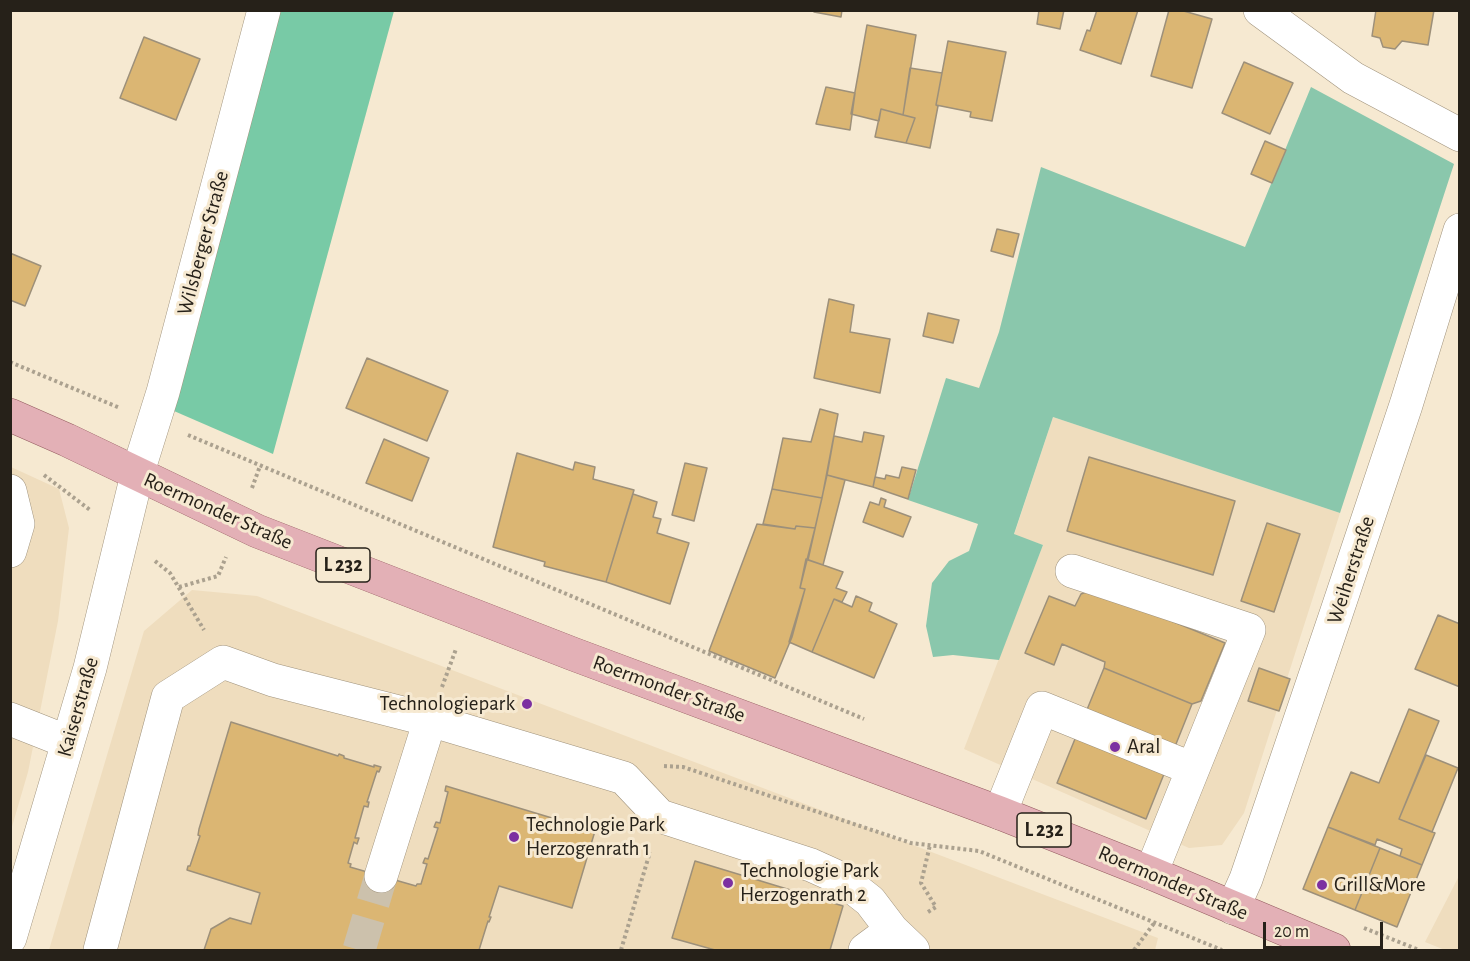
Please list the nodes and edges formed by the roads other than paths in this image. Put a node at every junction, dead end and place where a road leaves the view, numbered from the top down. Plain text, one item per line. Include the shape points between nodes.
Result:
1 (264, 10) edge
2 (1260, 10) edge
3 (1460, 135) edge
4 (1460, 230) edge
5 (10, 415) edge
6 (137, 475) junction
7 (10, 491) edge
8 (10, 551) edge
9 (1072, 571) dead end
10 (10, 719) edge
11 (430, 720) junction
12 (68, 742) junction
13 (1193, 769) junction
14 (1000, 813) junction
15 (1151, 873) junction
16 (381, 876) tunnel mouth
17 (16, 898) edge
18 (1233, 908) junction
19 (10, 938) edge
20 (903, 940) edge
21 (100, 951) edge
22 (865, 951) edge
23 (1334, 951) edge

1 - 6 street, Wilsberger Straße via 155,421
2 - 3 street via 1353,78
4 - 18 street, Weiherstraße via 1340,603
5 - 6 main road, Roermonder Straße / L 232
6 - 12 street, Kaiserstraße
6 - 14 main road, Roermonder Straße / L 232 via 257,531 468,614
7 - 8 street via 18,524
9 - 13 street via 1249,630
10 - 12 street
11 - 16 street
11 - 20 street via 624,778 660,816 811,865 842,879 870,901
11 - 21 street via 273,680 223,662 168,697
12 - 17 street, Kaiserstraße
13 - 14 street via 1042,708
13 - 15 street
14 - 15 main road, Roermonder Straße / L 232
15 - 18 main road, Roermonder Straße / L 232
17 - 19 street, Kaiserstraße
18 - 23 main road, Roermonder Straße / L 232
20 - 22 street

